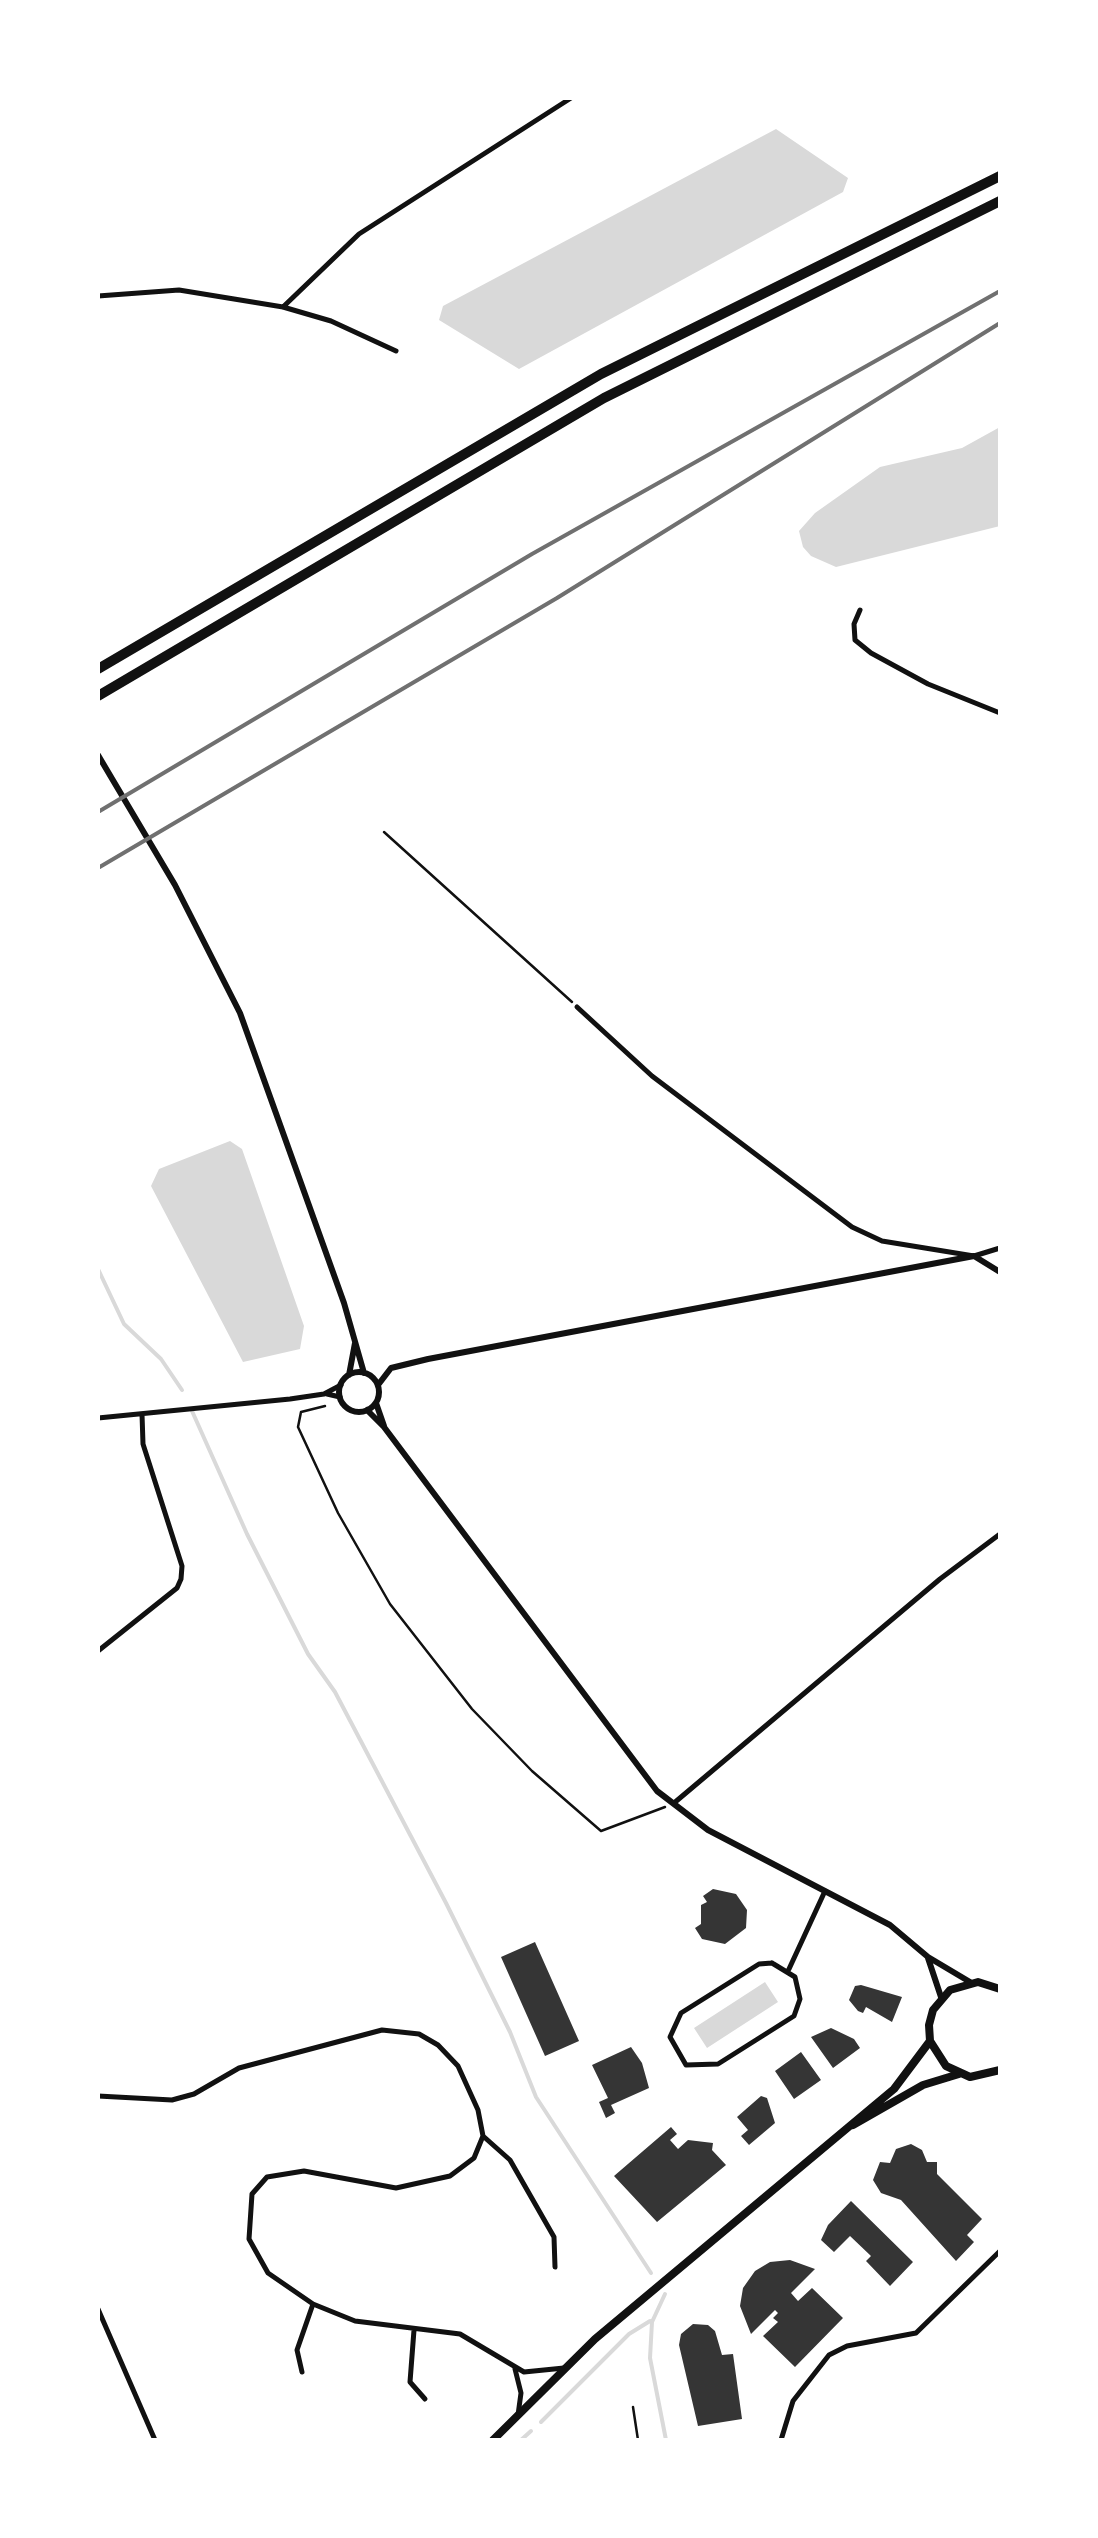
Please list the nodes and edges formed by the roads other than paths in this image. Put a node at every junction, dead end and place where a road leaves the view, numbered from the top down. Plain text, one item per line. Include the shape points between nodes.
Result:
1 (571, 98) edge
2 (1000, 176) edge
3 (1000, 201) edge
4 (98, 296) edge
5 (283, 307) junction
6 (396, 351) dead end
7 (860, 610) dead end
8 (98, 669) edge
9 (98, 696) edge
10 (1000, 713) edge
11 (98, 755) edge
12 (577, 1007) road end
13 (1000, 1248) edge
14 (974, 1256) junction
15 (1000, 1272) edge
16 (355, 1342) junction
17 (364, 1373) junction
18 (349, 1376) junction
19 (341, 1384) junction
20 (378, 1384) junction
21 (324, 1394) junction
22 (340, 1397) junction
23 (376, 1402) junction
24 (367, 1410) junction
25 (142, 1414) junction
26 (98, 1418) edge
27 (384, 1428) junction
28 (1000, 1534) edge
29 (98, 1652) edge
30 (672, 1804) junction
31 (825, 1891) junction
32 (928, 1957) junction
33 (789, 1969) junction
34 (970, 1982) junction
35 (999, 1987) edge
36 (941, 1997) junction
37 (930, 2041) junction
38 (1000, 2070) edge
39 (959, 2074) junction
40 (98, 2096) edge
41 (853, 2125) junction
42 (483, 2136) junction
43 (1000, 2252) edge
44 (556, 2267) dead end
45 (314, 2304) junction
46 (98, 2309) edge
47 (414, 2330) junction
48 (567, 2367) junction
49 (515, 2369) junction
50 (302, 2372) dead end
51 (425, 2399) dead end
52 (633, 2407) dead end
53 (517, 2416) junction
54 (155, 2440) edge
55 (492, 2440) edge
56 (638, 2440) edge
57 (781, 2440) edge

1 - 5 street via 359,234
2 - 8 highway via 601,374
3 - 9 highway via 604,398
4 - 5 street via 179,290
5 - 6 street
7 - 10 street via 856,640 871,654
11 - 16 street via 218,965
12 - 14 street via 652,1076 852,1227 882,1240
13 - 14 street
14 - 15 street
14 - 20 street via 428,1359 391,1368
16 - 17 street
16 - 18 street
17 - 18 street
17 - 20 street
18 - 19 street
19 - 21 street
19 - 22 street
20 - 23 street
21 - 22 street
21 - 25 street
22 - 24 street via 354,1411
23 - 24 street
23 - 27 street
24 - 27 street
25 - 26 street
25 - 29 street via 143,1444 181,1578
27 - 30 street via 633,1764
28 - 30 street
30 - 31 street
31 - 32 street via 890,1925
31 - 33 street
32 - 34 street
32 - 36 street
33 - 33 street via 759,1964 681,2013 670,2037 677,2056 686,2065 718,2064 794,2016 800,1992
34 - 35 main road
34 - 36 main road
36 - 37 main road via 928,2025
37 - 39 main road
37 - 41 main road via 903,2081
38 - 39 main road via 981,2077
39 - 41 main road via 923,2085
40 - 42 street via 172,2100 239,2068 394,2029 419,2034 449,2054 471,2091
41 - 48 main road
42 - 44 street via 510,2160 554,2237
42 - 45 street via 464,2168 396,2188 304,2171 260,2180 248,2210 249,2239 268,2273
43 - 57 street via 916,2333 829,2354 793,2401
45 - 47 street via 355,2321
45 - 50 street via 297,2350
46 - 54 street
47 - 49 street via 460,2334
47 - 51 street via 410,2382
48 - 49 street via 535,2374
48 - 53 main road
49 - 53 street
52 - 56 lane
53 - 55 main road

